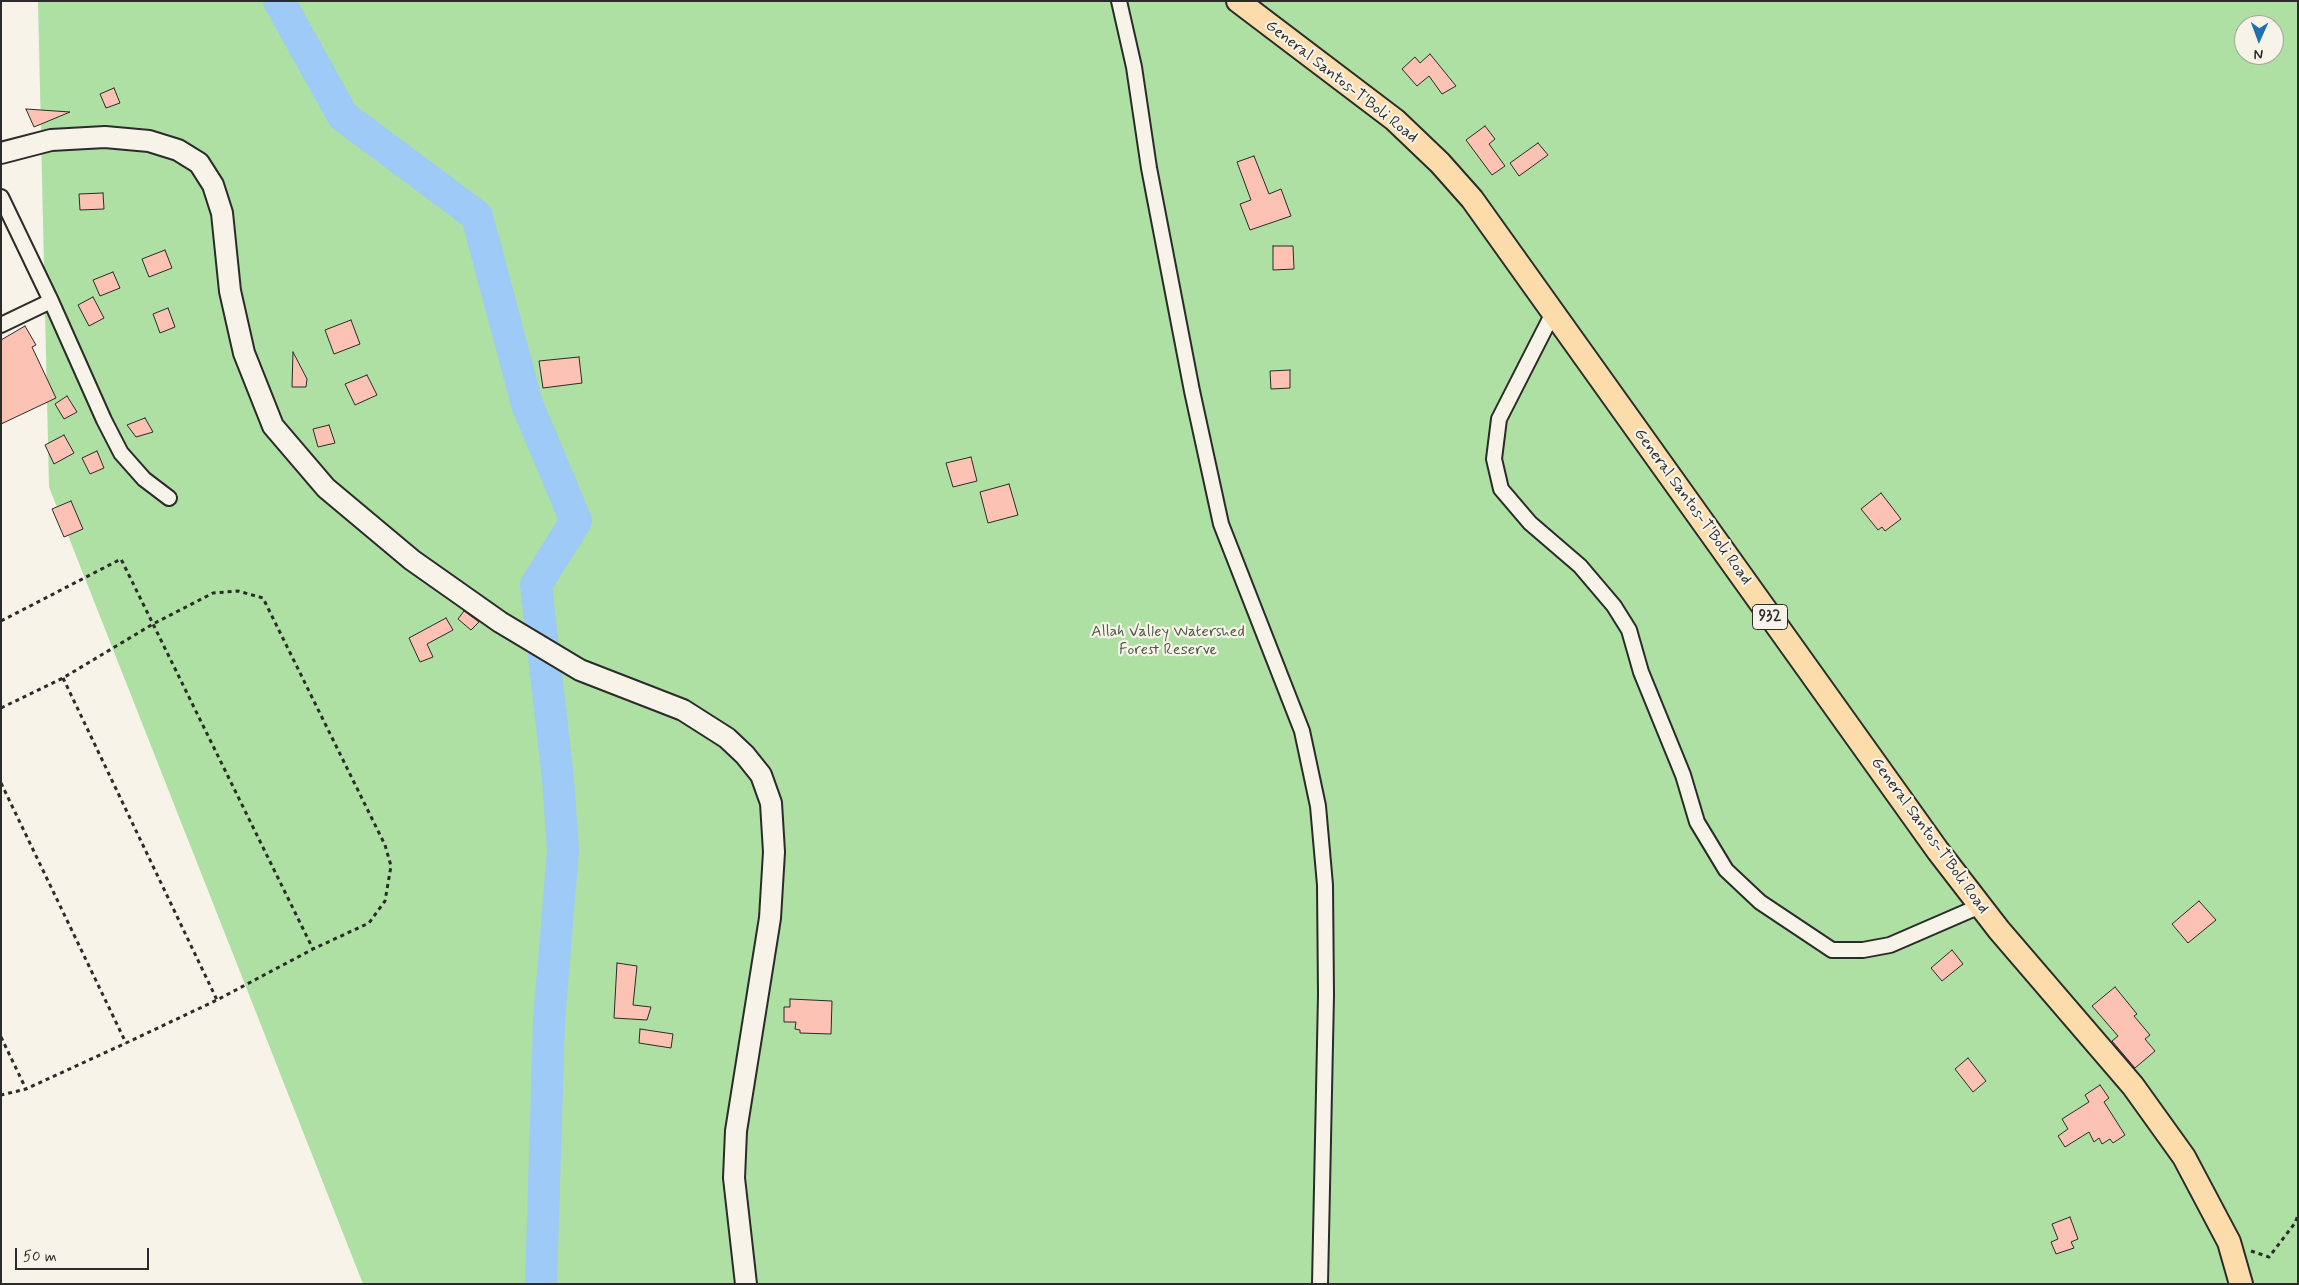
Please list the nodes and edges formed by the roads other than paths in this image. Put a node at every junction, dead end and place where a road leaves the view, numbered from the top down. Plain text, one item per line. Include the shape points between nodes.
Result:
1 (1119, 1) edge
2 (1238, 1) edge
3 (1, 153) edge
4 (1, 197) edge
5 (51, 301) junction
6 (1553, 313) junction
7 (1, 325) edge
8 (169, 498) dead end
9 (1980, 906) junction
10 (746, 1284) edge
11 (1320, 1284) edge
12 (2241, 1284) edge

1 - 11 street via 1134,67 1149,168 1192,391 1221,524 1302,731 1318,806 1325,885 1326,995
2 - 6 main road, General Santos-T'Boli Road / 932 via 1394,120 1440,163 1472,199
3 - 10 street via 51,140 105,137 148,141 178,150 199,163 213,185 222,213 230,291 244,354 273,426 326,488 412,560 500,622 580,670 683,710 727,738 761,775 771,803 774,852 767,938 736,1131 734,1178
4 - 5 street
5 - 7 street
5 - 8 street via 121,453 144,479
6 - 9 main road, General Santos-T'Boli Road / 932
6 - 9 street via 1499,419 1494,459 1501,489 1530,523 1580,566 1614,606 1629,630 1641,672 1683,775 1697,822 1726,870 1760,902 1832,950 1863,950 1890,945
9 - 12 main road, General Santos-T'Boli Road / 932 via 2133,1086 2184,1157 2229,1242

